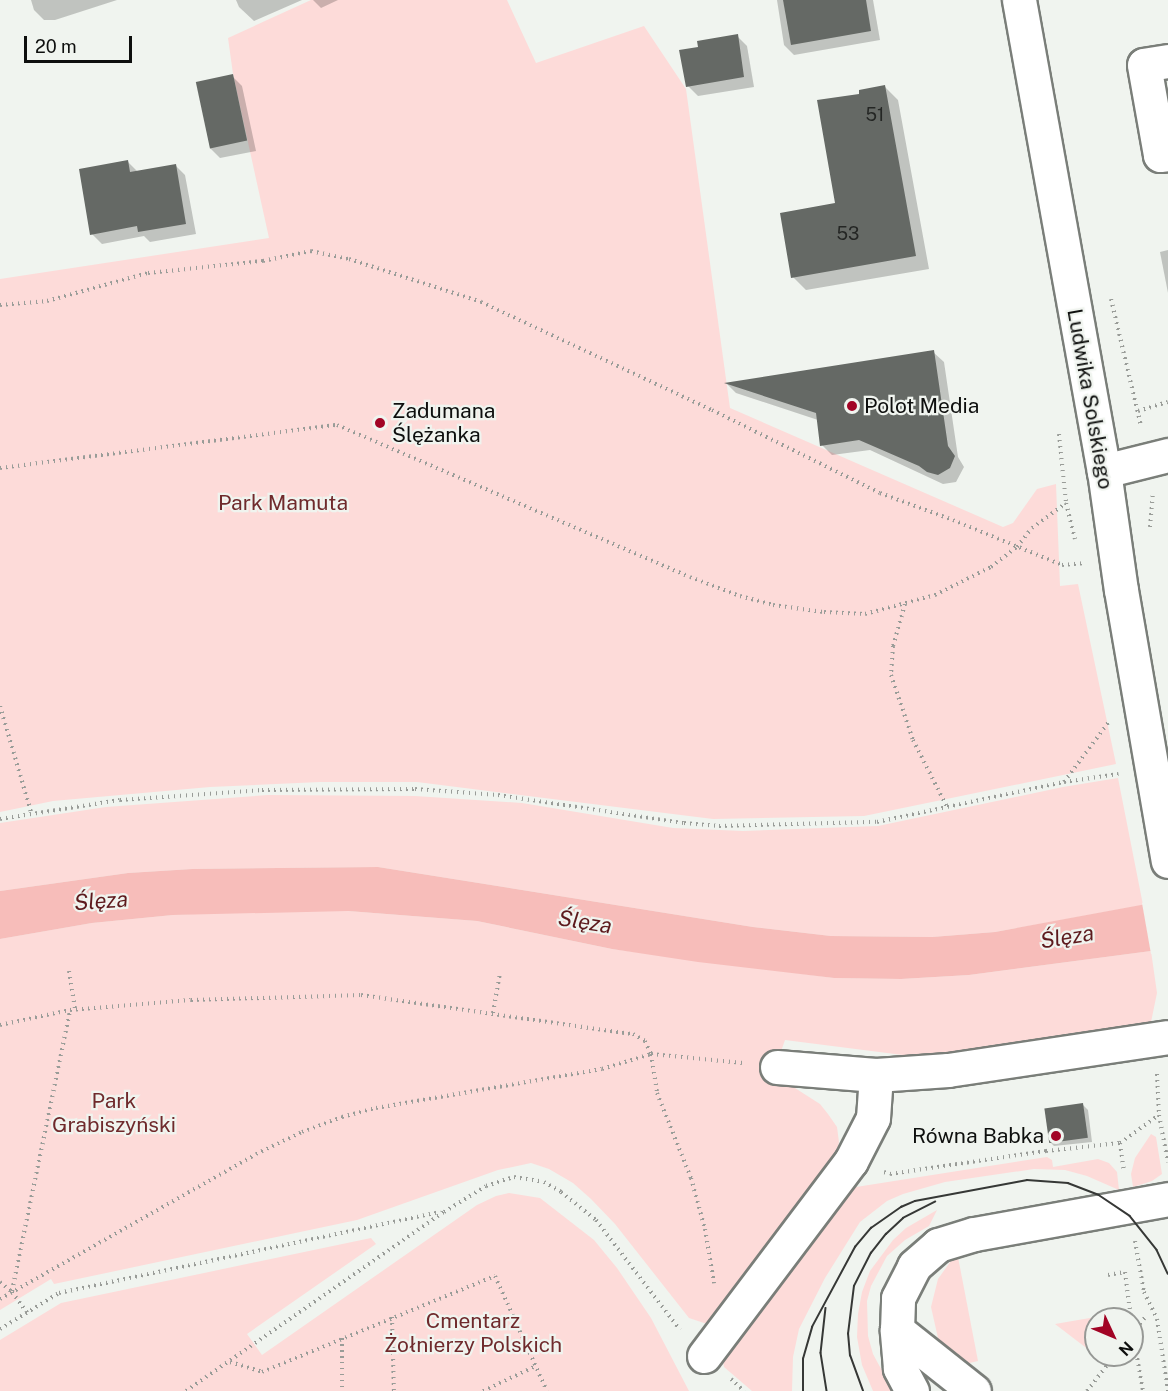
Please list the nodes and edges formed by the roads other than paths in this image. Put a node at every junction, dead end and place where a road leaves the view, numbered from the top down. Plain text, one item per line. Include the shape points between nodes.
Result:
1 (1019, 0) edge
2 (1168, 61) edge
3 (1168, 154) edge
4 (1168, 455) edge
5 (1104, 471) junction
6 (1168, 861) edge
7 (1168, 1037) edge
8 (777, 1067) road end
9 (876, 1075) junction
10 (1168, 1199) edge
11 (897, 1330) junction
12 (704, 1356) road end
13 (912, 1391) edge
14 (974, 1391) edge

1 - 5 main road, Ludwika Solskiego
2 - 3 main road via 1144,65 1160,155
4 - 5 main road
5 - 6 main road, Ludwika Solskiego
7 - 9 main road via 948,1070
8 - 9 main road
9 - 12 main road via 873,1118 851,1161
10 - 11 main road via 974,1234 938,1245 914,1266 898,1298
11 - 13 main road via 900,1368
11 - 14 main road

